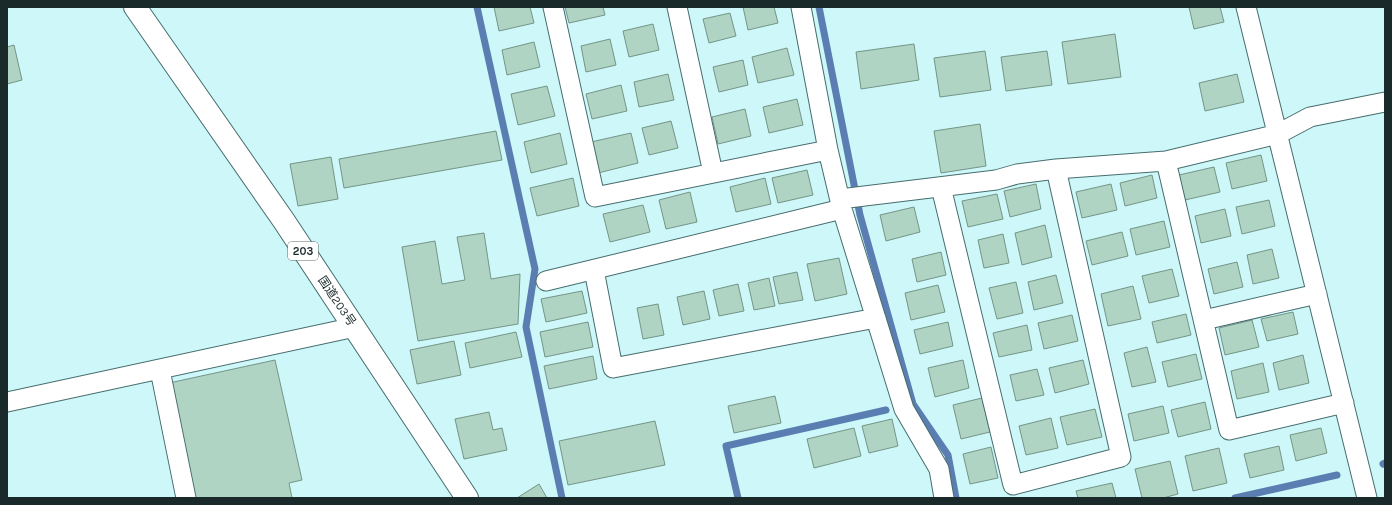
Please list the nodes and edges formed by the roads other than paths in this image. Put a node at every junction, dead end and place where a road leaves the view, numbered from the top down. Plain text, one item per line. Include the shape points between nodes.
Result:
1 (135, 7) edge
2 (553, 7) edge
3 (677, 7) edge
4 (801, 7) edge
5 (1246, 7) edge
6 (1385, 102) edge
7 (1278, 134) junction
8 (828, 150) junction
9 (1166, 162) junction
10 (1056, 169) junction
11 (712, 173) junction
12 (940, 186) junction
13 (841, 204) junction
14 (594, 270) junction
15 (546, 281) dead end
16 (1317, 294) junction
17 (876, 318) junction
18 (1204, 320) junction
19 (355, 327) junction
20 (160, 370) junction
21 (7, 402) edge
22 (1344, 403) junction
23 (186, 498) edge
24 (467, 498) edge
25 (944, 498) edge
26 (1367, 498) edge

1 - 19 highway, 国道203号 / 203
2 - 11 street via 595,197
3 - 11 street
4 - 8 street
5 - 7 street
6 - 7 street via 1310,117
7 - 9 street
7 - 16 street
8 - 11 street
8 - 13 street
9 - 10 street
9 - 18 street
10 - 12 street via 1017,174 996,180
10 - 12 street via 1121,457 1013,485
12 - 13 street via 866,196
13 - 14 street
13 - 17 street
14 - 15 street
14 - 17 street via 613,368
16 - 18 street
16 - 22 street
17 - 25 street via 904,409 939,470
18 - 22 street via 1229,430
19 - 20 street
19 - 24 highway, 国道203号 / 203
20 - 21 street
20 - 23 street
22 - 26 street

